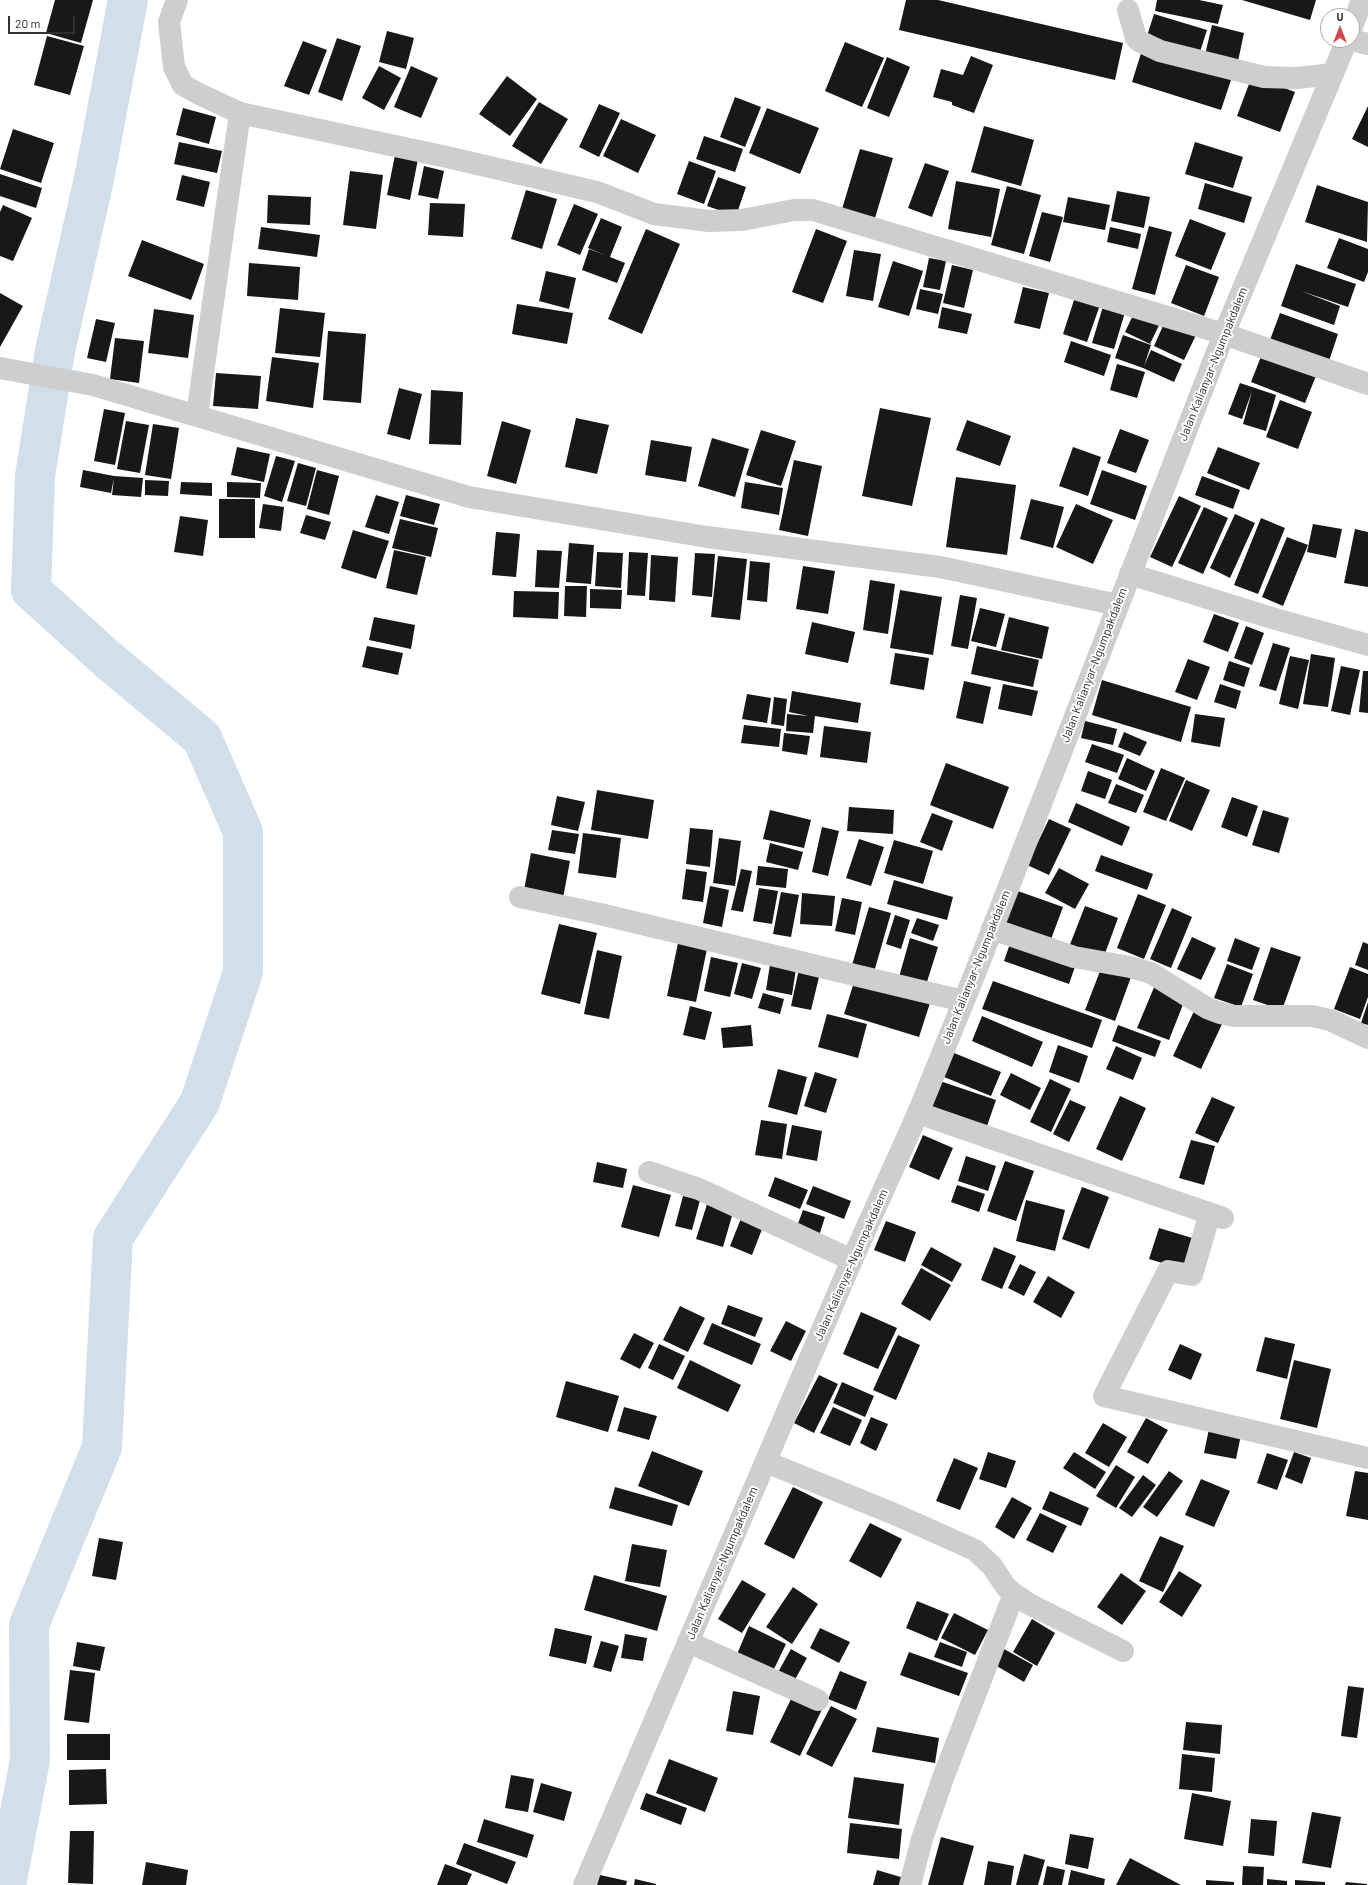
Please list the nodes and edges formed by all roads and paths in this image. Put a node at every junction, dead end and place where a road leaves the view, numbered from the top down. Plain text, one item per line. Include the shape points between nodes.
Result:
1 (177, 0) edge
2 (1128, 10) dead end
3 (1343, 48) edge
4 (1332, 74) junction
5 (240, 112) junction
6 (1224, 334) junction
7 (0, 368) edge
8 (1368, 384) edge
9 (197, 415) junction
10 (1130, 574) junction
11 (1118, 605) junction
12 (1368, 645) edge
13 (520, 897) dead end
14 (992, 929) junction
15 (963, 1001) junction
16 (1368, 1038) edge
17 (918, 1113) junction
18 (649, 1172) dead end
19 (843, 1256) junction
20 (1368, 1458) edge
21 (766, 1462) junction
22 (1014, 1594) junction
23 (688, 1642) junction
24 (1123, 1651) dead end
25 (818, 1700) dead end
26 (584, 1885) edge
27 (910, 1885) edge

1 - 5 street via 169,22 174,67 182,85
2 - 4 street via 1139,42 1160,51 1264,77
3 - 4 street, Jalan Kalianyar-Ngumpakdalem
4 - 6 street, Jalan Kalianyar-Ngumpakdalem
5 - 6 street via 597,192 654,214 709,221 736,221 794,210 813,210
5 - 9 street
6 - 8 street
6 - 10 street, Jalan Kalianyar-Ngumpakdalem
7 - 9 street via 93,384
9 - 11 street via 469,497 707,537 940,567
10 - 11 street, Jalan Kalianyar-Ngumpakdalem
10 - 12 street
11 - 14 street, Jalan Kalianyar-Ngumpakdalem
13 - 15 street
14 - 15 street, Jalan Kalianyar-Ngumpakdalem
14 - 16 street via 1074,958 1151,973 1206,1008 1220,1013 1234,1016 1312,1016 1330,1020
15 - 17 street, Jalan Kalianyar-Ngumpakdalem
17 - 19 street, Jalan Kalianyar-Ngumpakdalem
17 - 20 street via 1217,1216 1192,1275 1168,1272 1104,1396
18 - 19 street via 699,1189
19 - 21 street, Jalan Kalianyar-Ngumpakdalem
21 - 22 street via 975,1550 992,1566
21 - 23 street, Jalan Kalianyar-Ngumpakdalem
22 - 24 street
22 - 27 street via 943,1778 922,1839
23 - 25 street
23 - 26 street, Jalan Kalianyar-Ngumpakdalem

